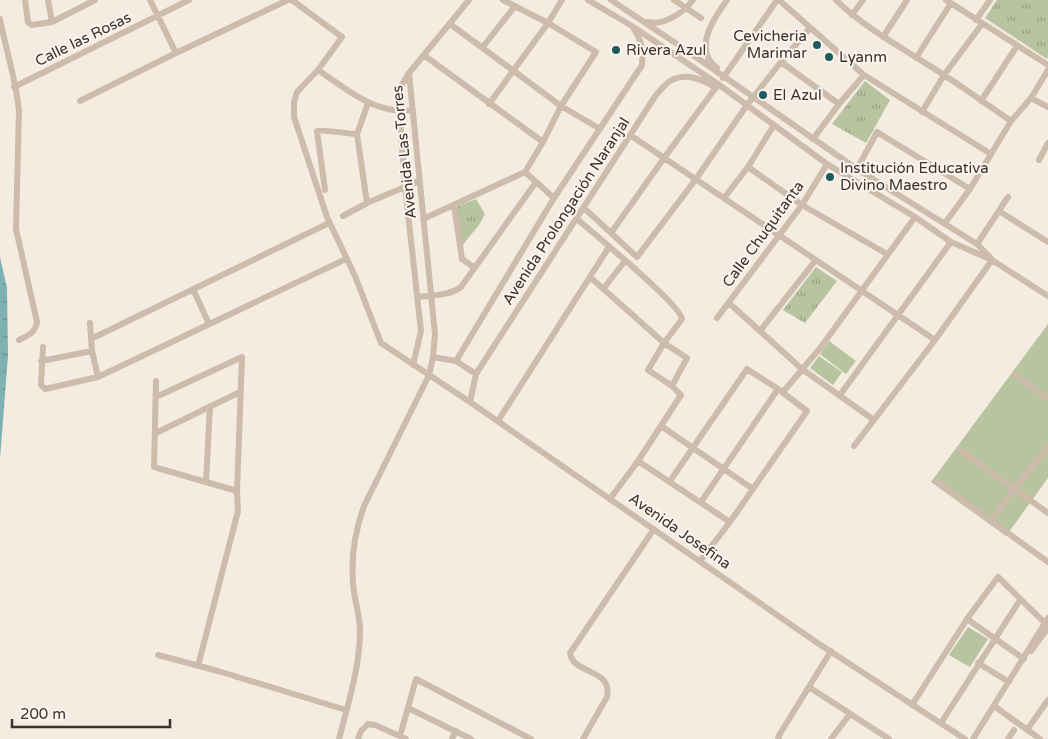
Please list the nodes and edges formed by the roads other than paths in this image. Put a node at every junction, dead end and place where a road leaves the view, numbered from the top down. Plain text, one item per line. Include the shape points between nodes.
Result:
1 (25, 0) edge
2 (48, 0) edge
3 (96, 0) edge
4 (150, 0) edge
5 (189, 0) edge
6 (288, 0) edge
7 (292, 0) edge
8 (469, 0) edge
9 (503, 0) edge
10 (562, 0) edge
11 (588, 0) edge
12 (611, 0) edge
13 (674, 0) edge
14 (693, 0) edge
15 (727, 0) edge
16 (778, 0) edge
17 (836, 0) edge
18 (863, 0) edge
19 (907, 0) edge
20 (990, 0) edge
21 (948, 2) edge
22 (516, 6) junction
23 (686, 8) junction
24 (852, 15) junction
25 (158, 16) junction
26 (701, 18) dead end
27 (0, 19) edge
28 (641, 20) junction
29 (52, 22) junction
30 (979, 22) junction
31 (548, 23) junction
32 (450, 24) junction
33 (632, 26) junction
34 (810, 28) junction
35 (883, 37) junction
36 (1017, 46) junction
37 (482, 48) junction
38 (176, 52) junction
39 (424, 56) junction
40 (916, 58) junction
41 (781, 62) junction
42 (1048, 65) edge
43 (318, 70) junction
44 (514, 70) junction
45 (1048, 70) edge
46 (409, 73) junction
47 (725, 75) junction
48 (864, 75) junction
49 (944, 75) junction
50 (717, 86) junction
51 (14, 87) junction
52 (754, 97) junction
53 (1030, 98) junction
54 (80, 101) dead end
55 (981, 101) junction
56 (368, 103) junction
57 (490, 104) junction
58 (839, 104) junction
59 (561, 106) junction
60 (747, 106) junction
61 (1048, 107) edge
62 (413, 110) junction
63 (399, 112) junction
64 (922, 112) junction
65 (1011, 122) junction
66 (774, 125) junction
67 (600, 130) junction
68 (357, 134) junction
69 (630, 135) junction
70 (813, 139) junction
71 (543, 142) junction
72 (1047, 146) edge
73 (991, 154) junction
74 (664, 158) junction
75 (1039, 160) dead end
76 (827, 164) junction
77 (748, 167) junction
78 (857, 169) junction
79 (525, 172) junction
80 (696, 179) junction
81 (419, 181) junction
82 (536, 182) junction
83 (405, 186) junction
84 (970, 189) junction
85 (325, 190) dead end
86 (1008, 197) dead end
87 (554, 198) junction
88 (724, 198) junction
89 (367, 203) junction
90 (454, 205) junction
91 (802, 205) junction
92 (584, 208) junction
93 (999, 211) junction
94 (343, 216) dead end
95 (915, 217) junction
96 (423, 219) junction
97 (577, 219) junction
98 (329, 223) junction
99 (945, 223) junction
100 (611, 233) junction
101 (780, 236) junction
102 (951, 242) junction
103 (1048, 242) edge
104 (977, 244) junction
105 (610, 247) junction
106 (887, 254) junction
107 (346, 259) junction
108 (815, 260) junction
109 (992, 260) junction
110 (625, 261) junction
111 (475, 268) junction
112 (590, 277) junction
113 (193, 288) junction
114 (603, 289) junction
115 (861, 291) junction
116 (431, 295) junction
117 (1048, 296) edge
118 (418, 297) junction
119 (729, 303) junction
120 (897, 316) junction
121 (717, 318) dead end
122 (90, 323) dead end
123 (209, 324) junction
124 (760, 331) junction
125 (91, 339) junction
126 (19, 340) dead end
127 (935, 340) junction
128 (664, 343) junction
129 (43, 347) dead end
130 (92, 351) junction
131 (433, 357) junction
132 (41, 360) junction
133 (456, 361) junction
134 (413, 365) junction
135 (802, 369) junction
136 (476, 374) junction
137 (1015, 374) dead end
138 (429, 375) junction
139 (98, 377) junction
140 (156, 381) dead end
141 (672, 386) junction
142 (780, 390) junction
143 (240, 392) junction
144 (840, 395) junction
145 (156, 397) junction
146 (1048, 399) edge
147 (470, 402) junction
148 (210, 406) junction
149 (874, 420) junction
150 (498, 421) junction
151 (661, 426) junction
152 (156, 433) junction
153 (854, 446) dead end
154 (1048, 446) edge
155 (693, 447) junction
156 (960, 450) dead end
157 (638, 461) junction
158 (723, 469) junction
159 (670, 481) junction
160 (206, 482) junction
161 (937, 482) dead end
162 (753, 489) junction
163 (1015, 489) junction
164 (237, 491) junction
165 (610, 498) junction
166 (701, 502) junction
167 (1048, 513) edge
168 (990, 520) junction
169 (730, 522) junction
170 (654, 529) junction
171 (700, 561) junction
172 (1048, 562) edge
173 (1020, 600) junction
174 (967, 619) junction
175 (1047, 624) edge
176 (994, 637) junction
177 (831, 651) junction
178 (158, 655) dead end
179 (1024, 659) junction
180 (978, 663) junction
181 (198, 666) junction
182 (1009, 682) junction
183 (809, 688) junction
184 (1048, 700) edge
185 (912, 705) junction
186 (994, 706) junction
187 (408, 708) junction
188 (346, 710) junction
189 (850, 714) junction
190 (941, 723) junction
191 (1014, 730) dead end
192 (1027, 730) junction
193 (456, 732) junction
194 (403, 738) edge
195 (339, 739) edge
196 (358, 739) edge
197 (452, 739) edge
198 (471, 739) edge
199 (531, 739) edge
200 (583, 739) edge
201 (779, 739) edge
202 (831, 739) edge
203 (889, 739) edge
204 (965, 739) edge
205 (973, 739) edge
206 (1008, 739) edge
207 (1040, 739) edge

1 - 29 street via 29,24
2 - 29 street
3 - 29 street
4 - 25 street
5 - 25 street, Calle las Rosas
6 - 38 street
7 - 43 street via 342,37
8 - 32 street
9 - 22 street
10 - 31 street
11 - 33 street
12 - 28 street
13 - 23 street
14 - 23 street
15 - 47 street via 706,35 705,45 708,57
16 - 34 street
16 - 47 street
17 - 24 street
18 - 24 street
19 - 35 street
20 - 30 street
21 - 30 street
21 - 40 street
22 - 31 street
22 - 37 street
23 - 26 street
23 - 28 street via 664,21 652,24
24 - 35 street
25 - 38 street
25 - 51 street, Calle las Rosas
27 - 51 street
28 - 47 street
30 - 36 street
30 - 49 street
31 - 44 street
31 - 59 street via 596,52
32 - 37 street
32 - 39 street
33 - 50 street
33 - 67 street, Avenida Prolongación Naranjal via 644,50 642,65
34 - 41 street
34 - 48 street
35 - 40 street
36 - 42 street
36 - 55 street
37 - 44 street
38 - 54 street
39 - 46 street
39 - 57 street
40 - 49 street
41 - 52 street
41 - 58 street
43 - 56 street
43 - 98 street via 297,92 294,117
44 - 57 street
44 - 59 street
45 - 53 street
46 - 62 street, Avenida Las Torres
46 - 63 street, Avenida Las Torres via 398,91
47 - 50 street
47 - 52 street
48 - 58 street
48 - 64 street
49 - 55 street
49 - 64 street
50 - 60 street
50 - 69 street, Avenida Prolongación Naranjal via 688,77 669,81
50 - 74 street
51 - 126 street via 19,111 16,229 37,322 32,334
52 - 60 street
52 - 70 street
53 - 61 street
53 - 65 street
55 - 65 street
56 - 63 street
56 - 68 street
57 - 71 street
58 - 70 street
59 - 67 street
59 - 71 street
60 - 66 street
60 - 80 street
62 - 63 street
62 - 81 street, Avenida Las Torres
63 - 83 street, Avenida Las Torres
64 - 73 street
65 - 73 street
66 - 76 street
66 - 77 street
67 - 87 street, Avenida Prolongación Naranjal
68 - 85 street via 317,130
68 - 89 street
69 - 74 street
69 - 92 street, Avenida Prolongación Naranjal
70 - 78 street
71 - 79 street
72 - 75 street
73 - 84 street
74 - 80 street
74 - 100 street
76 - 91 street, Calle Chuquitanta
76 - 95 street
77 - 88 street
77 - 91 street
78 - 84 street via 877,132
78 - 99 street
79 - 82 street
79 - 90 street
80 - 88 street
80 - 100 street via 637,257
81 - 83 street
81 - 96 street, Avenida Las Torres
82 - 87 street
82 - 111 street
83 - 89 street
83 - 118 street, Avenida Las Torres
84 - 99 street
86 - 93 street
87 - 133 street, Avenida Prolongación Naranjal
88 - 101 street
89 - 94 street
90 - 96 street
90 - 111 street via 462,259
91 - 101 street, Calle Chuquitanta
91 - 106 street
92 - 97 street, Avenida Prolongación Naranjal
92 - 100 street
93 - 103 street
93 - 104 street
95 - 102 street
95 - 106 street
96 - 116 street, Avenida Las Torres
97 - 105 street
97 - 136 street, Avenida Prolongación Naranjal
98 - 107 street
98 - 113 street
99 - 104 street
101 - 108 street
101 - 119 street, Calle Chuquitanta
102 - 109 street
102 - 120 street
104 - 109 street
105 - 110 street
105 - 112 street
106 - 115 street
107 - 123 street
107 - 134 street, Avenida Josefina via 381,343
108 - 115 street
108 - 124 street
109 - 117 street
109 - 127 street
110 - 114 street
110 - 128 street via 681,313 682,319
111 - 116 street via 455,292
112 - 114 street
112 - 150 street
113 - 123 street
113 - 125 street
114 - 128 street
115 - 120 street
115 - 135 street
116 - 118 street
116 - 131 street, Avenida Las Torres via 435,334
118 - 134 street, Avenida Las Torres via 421,331
119 - 121 street, Calle Chuquitanta
119 - 124 street
120 - 127 street
120 - 144 street
122 - 125 street
123 - 139 street
124 - 135 street
125 - 130 street
127 - 149 street
128 - 141 street via 686,358
128 - 141 street via 648,370
129 - 132 street
130 - 132 street
130 - 139 street
131 - 133 street
131 - 138 street, Avenida Las Torres
132 - 139 street via 41,385 45,389
133 - 136 street
134 - 138 street, Avenida Josefina
135 - 142 street
135 - 144 street
136 - 147 street, Avenida Prolongación Naranjal
137 - 146 street
138 - 147 street, Avenida Josefina
138 - 188 street, Avenida Las Torres via 359,519 352,569 360,629 359,649
140 - 145 street
141 - 151 street via 681,396
142 - 155 street via 747,368
142 - 158 street
142 - 162 street via 807,411
143 - 145 street via 242,357
143 - 148 street
143 - 164 street
144 - 149 street
145 - 152 street
147 - 150 street, Avenida Josefina
148 - 152 street
148 - 160 street
149 - 153 street
150 - 165 street, Avenida Josefina
151 - 155 street
151 - 157 street
152 - 160 street via 154,467
154 - 163 street
155 - 158 street
155 - 159 street
156 - 163 street
157 - 159 street
157 - 165 street
158 - 162 street
158 - 166 street
159 - 166 street
160 - 164 street
161 - 168 street
162 - 169 street
163 - 167 street
163 - 168 street
164 - 181 street via 238,511
165 - 170 street, Avenida Josefina
166 - 169 street
168 - 172 street
169 - 171 street
170 - 171 street, Avenida Josefina
170 - 200 street via 570,653 575,662 604,680 609,690
171 - 177 street, Avenida Josefina
173 - 174 street via 998,577
173 - 175 street
173 - 176 street
174 - 176 street
174 - 185 street
175 - 179 street via 1035,636
176 - 179 street
176 - 180 street
177 - 183 street
177 - 185 street, Avenida Josefina
178 - 181 street
179 - 182 street
180 - 182 street
180 - 190 street
181 - 188 street
182 - 186 street
183 - 189 street
183 - 201 street
184 - 192 street
185 - 190 street, Avenida Josefina
186 - 192 street
186 - 205 street
187 - 193 street
187 - 194 street
187 - 199 street via 416,679
188 - 195 street, Avenida Las Torres
189 - 202 street
189 - 203 street
190 - 204 street, Avenida Josefina
191 - 206 street
192 - 207 street
193 - 197 street
193 - 198 street
194 - 196 street via 368,724

